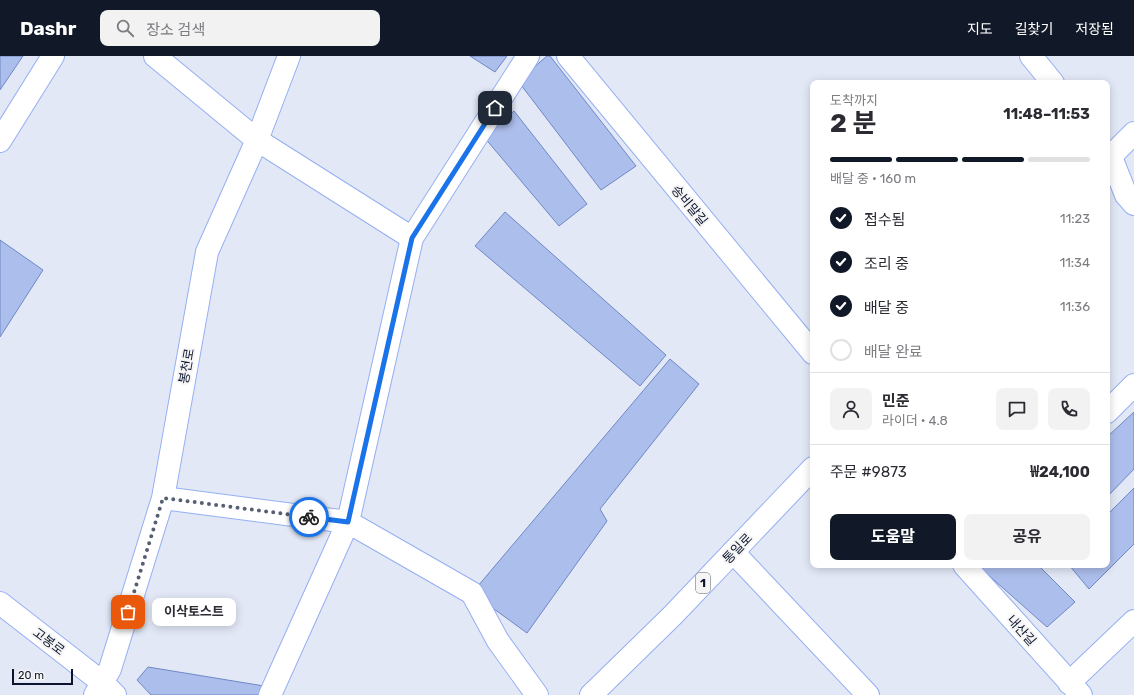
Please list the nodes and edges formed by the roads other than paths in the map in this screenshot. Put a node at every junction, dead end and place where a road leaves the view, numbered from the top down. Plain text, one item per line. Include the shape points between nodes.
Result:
1 (53, 56) edge
2 (155, 56) edge
3 (289, 56) edge
4 (528, 56) edge
5 (568, 56) edge
6 (1031, 56) edge
7 (1050, 80) edge
8 (1134, 133) edge
9 (257, 140) junction
10 (0, 141) edge
11 (1110, 154) edge
12 (1110, 160) edge
13 (1134, 204) edge
14 (412, 238) junction
15 (810, 349) edge
16 (1134, 385) edge
17 (1110, 409) edge
18 (810, 471) edge
19 (163, 498) junction
20 (348, 522) junction
21 (733, 552) junction
22 (967, 568) edge
23 (0, 604) edge
24 (1134, 621) edge
25 (1075, 689) edge
26 (105, 691) edge
27 (270, 695) edge
28 (537, 695) edge
29 (591, 695) edge
30 (868, 695) edge

1 - 10 street
2 - 9 street
3 - 9 street, 봉천로
4 - 14 street
5 - 15 street, 송비말길
6 - 7 street
8 - 11 street
9 - 14 street
9 - 19 street, 봉천로 via 207,252
12 - 13 street via 1126,195
14 - 20 street
16 - 17 street
18 - 21 street, 통일로 / 1
19 - 20 street
19 - 26 street, 봉천로
20 - 27 street
20 - 28 street via 472,593 498,641
21 - 29 street, 통일로 / 1
21 - 30 street
22 - 25 street, 내산길
23 - 26 street, 고봉로
24 - 25 street

